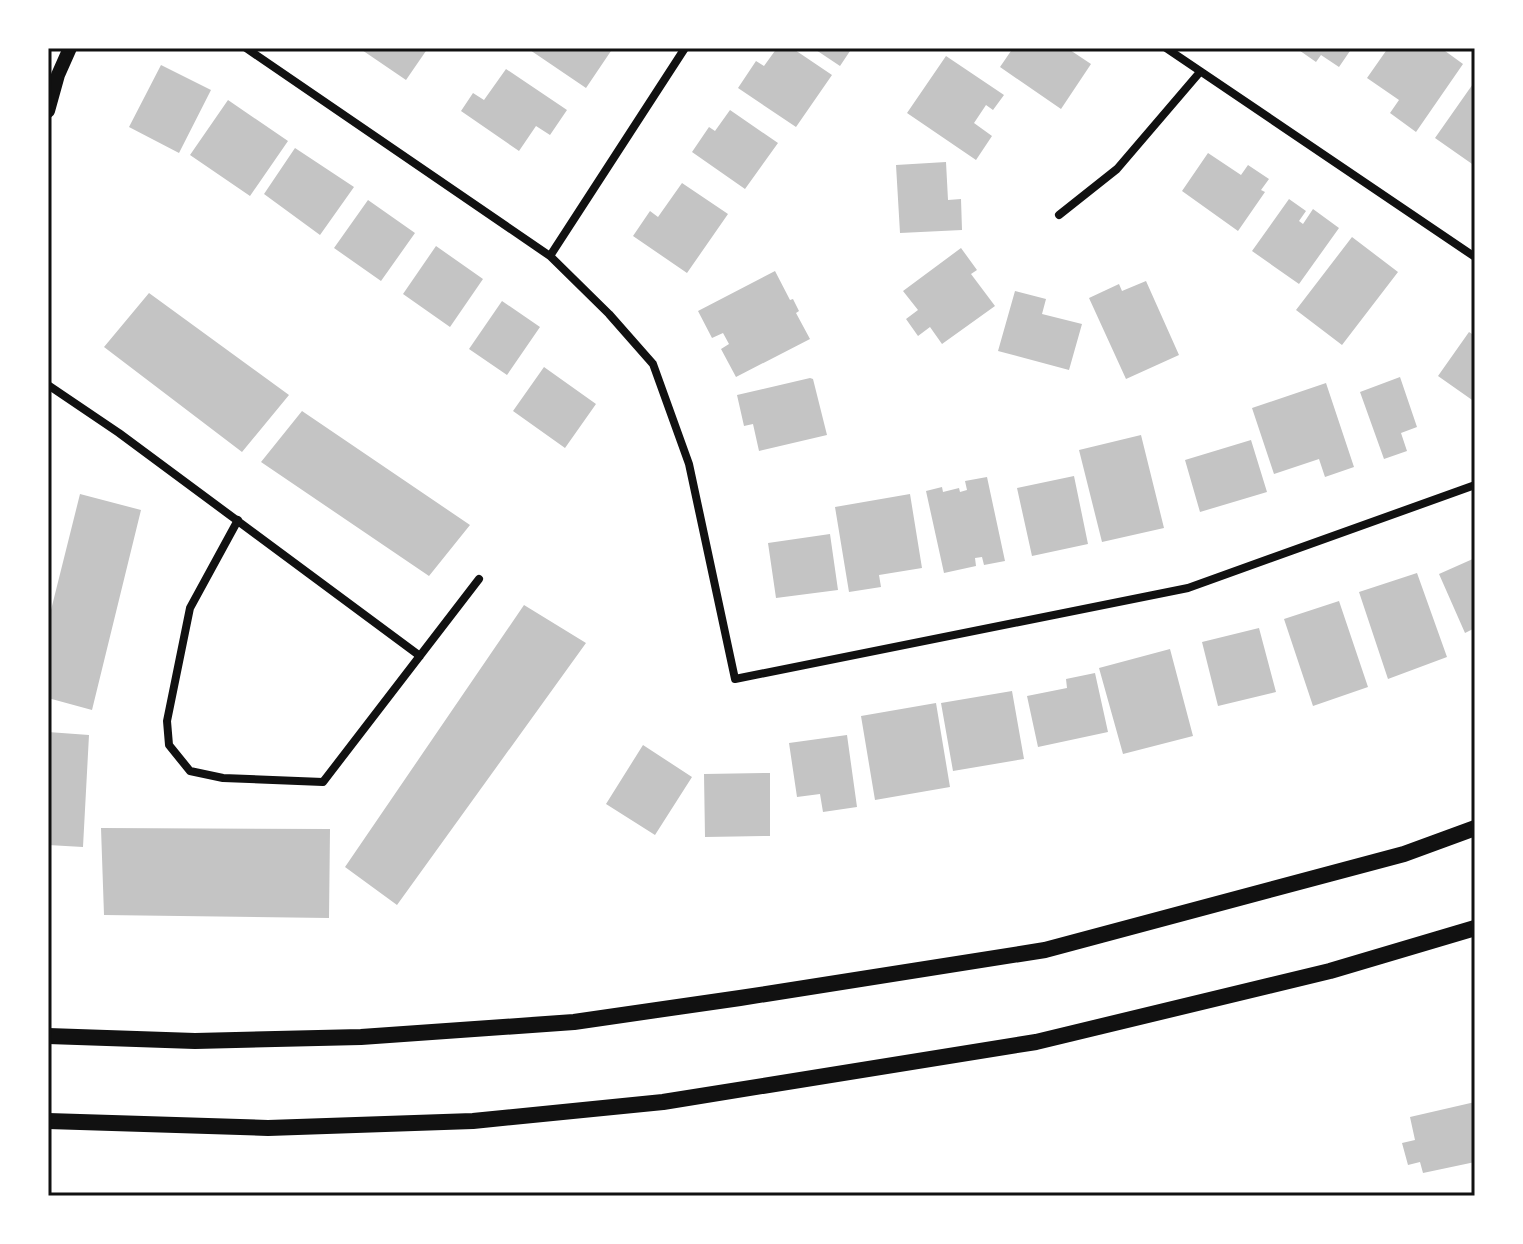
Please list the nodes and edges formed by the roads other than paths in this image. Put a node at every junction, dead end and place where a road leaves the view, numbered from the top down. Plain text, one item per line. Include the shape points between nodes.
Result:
1 (70, 48) edge
2 (246, 48) edge
3 (685, 48) edge
4 (1166, 48) edge
5 (1200, 72) junction
6 (48, 111) edge
7 (1059, 215) dead end
8 (550, 256) junction
9 (1475, 257) edge
10 (48, 385) edge
11 (1475, 485) edge
12 (238, 520) junction
13 (479, 579) dead end
14 (420, 656) junction
15 (1475, 828) edge
16 (1475, 928) edge
17 (48, 1036) edge
18 (48, 1121) edge

1 - 6 street
2 - 8 street
3 - 8 street
4 - 5 street
5 - 7 street via 1117,169
5 - 9 street
8 - 11 street via 653,364 689,464 735,679 1188,588
10 - 12 street
12 - 14 street
12 - 14 street via 190,608 167,721 169,745 190,771 223,778 323,782
13 - 14 street
15 - 17 main road via 1404,854 1045,950 725,1000 574,1022 361,1037 195,1041
16 - 18 main road via 1330,971 1036,1042 663,1102 473,1121 268,1128

